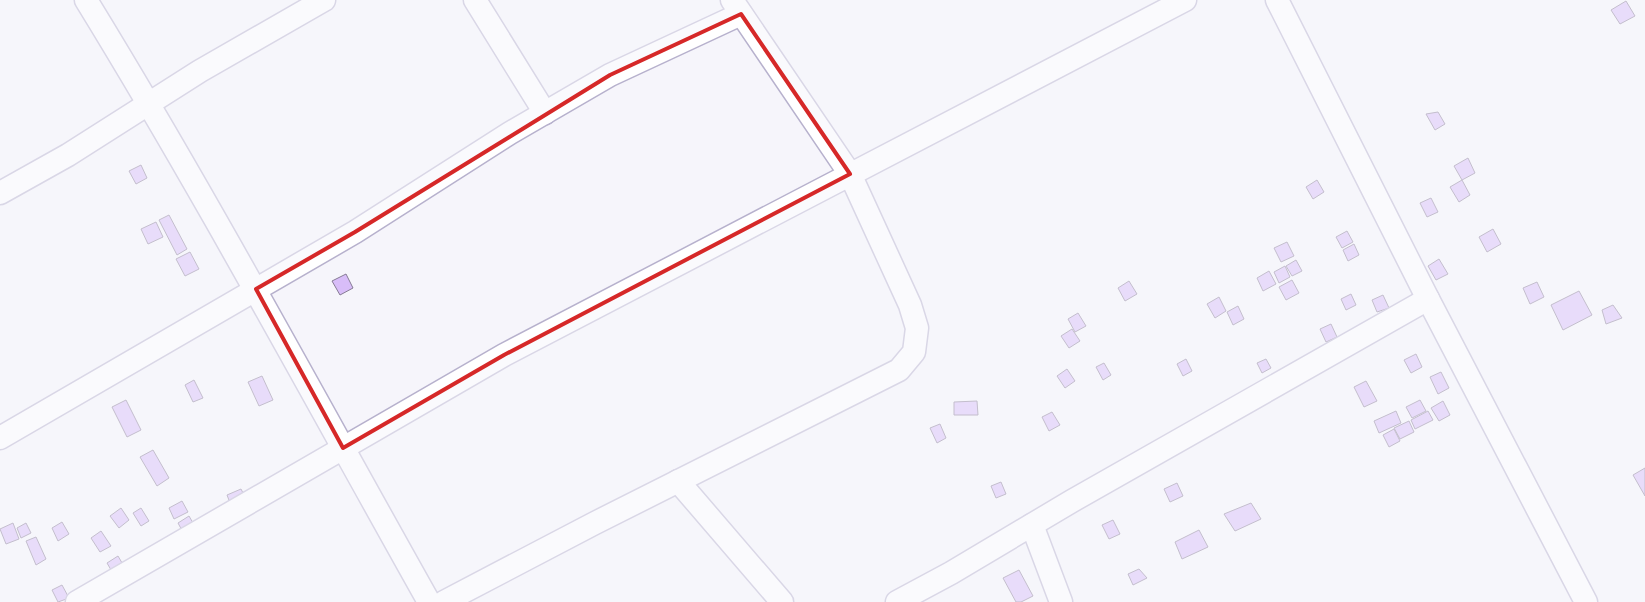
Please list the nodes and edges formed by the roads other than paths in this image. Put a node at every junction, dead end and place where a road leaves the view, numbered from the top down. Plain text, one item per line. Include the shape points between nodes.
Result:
1 (86, 0) edge
2 (324, 0) edge
3 (476, 0) edge
4 (1185, 0) edge
5 (1277, 0) edge
6 (736, 7) edge
7 (150, 103) junction
8 (545, 113) junction
9 (850, 174) junction
10 (0, 193) edge
11 (256, 289) junction
12 (1428, 299) junction
13 (0, 438) edge
14 (343, 448) junction
15 (678, 481) junction
16 (1032, 525) junction
17 (77, 602) edge
18 (429, 602) edge
19 (444, 602) edge
20 (782, 602) edge
21 (897, 602) edge
22 (1061, 602) edge
23 (1586, 602) edge

1 - 7 street
2 - 7 street
3 - 8 street
4 - 9 street
5 - 12 street
6 - 8 street
6 - 9 street
7 - 10 street
7 - 11 street
8 - 11 street via 355,232
9 - 14 street via 504,354
9 - 15 street via 910,305 916,328 914,352 899,370
11 - 13 street
11 - 14 street
12 - 16 street
12 - 23 street
14 - 17 street
14 - 18 street
15 - 19 street
15 - 20 street
16 - 21 street
16 - 22 street

